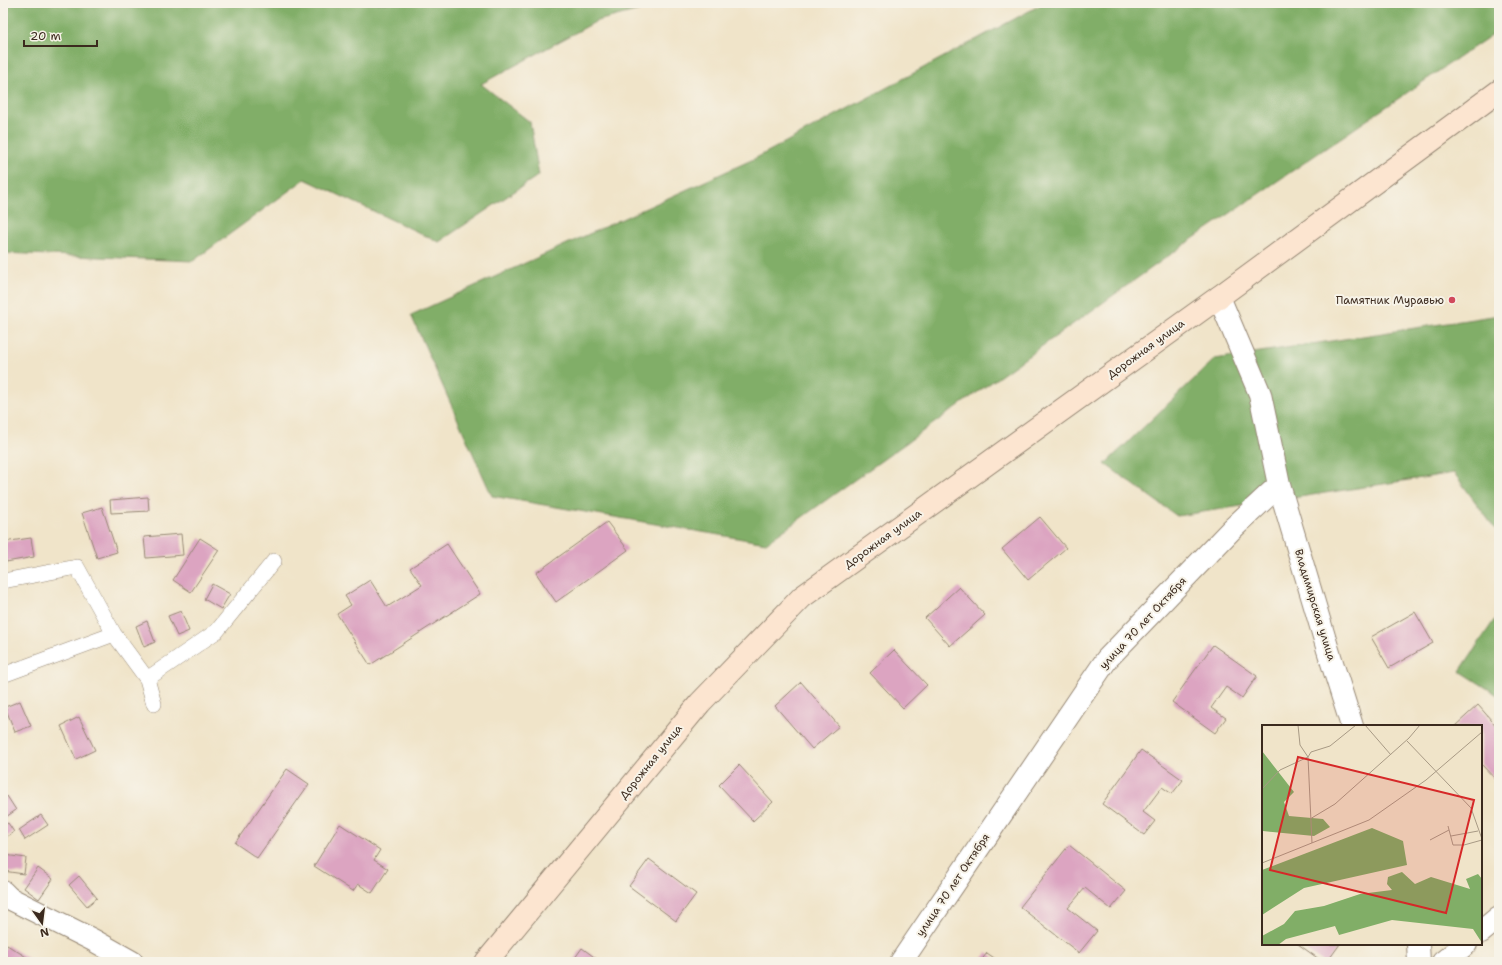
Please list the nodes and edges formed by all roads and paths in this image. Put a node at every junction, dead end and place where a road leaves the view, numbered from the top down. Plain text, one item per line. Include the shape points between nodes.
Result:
1 (1499, 91) edge
2 (1219, 297) junction
3 (1279, 485) junction
4 (274, 561) dead end
5 (3, 580) edge
6 (114, 634) junction
7 (3, 675) edge
8 (147, 679) junction
9 (154, 704) dead end
10 (1352, 725) edge
11 (3, 892) edge
12 (1499, 917) edge
13 (1482, 931) edge
14 (1418, 945) edge
15 (1465, 945) edge
16 (132, 962) edge
17 (486, 962) edge
18 (900, 962) edge
19 (1419, 962) edge
20 (1443, 962) edge

1 - 2 main road, Дорожная улица
2 - 3 street via 1260,394
2 - 17 main road, Дорожная улица via 802,597 700,703
3 - 10 street, Владимирская улица
3 - 18 street, улица 70 лет Октября via 1231,530 1107,659
4 - 8 lane via 217,631
5 - 6 lane via 76,567
6 - 7 lane
6 - 8 lane
8 - 9 lane
11 - 16 street via 9,898
12 - 13 street
14 - 19 street
15 - 20 street

